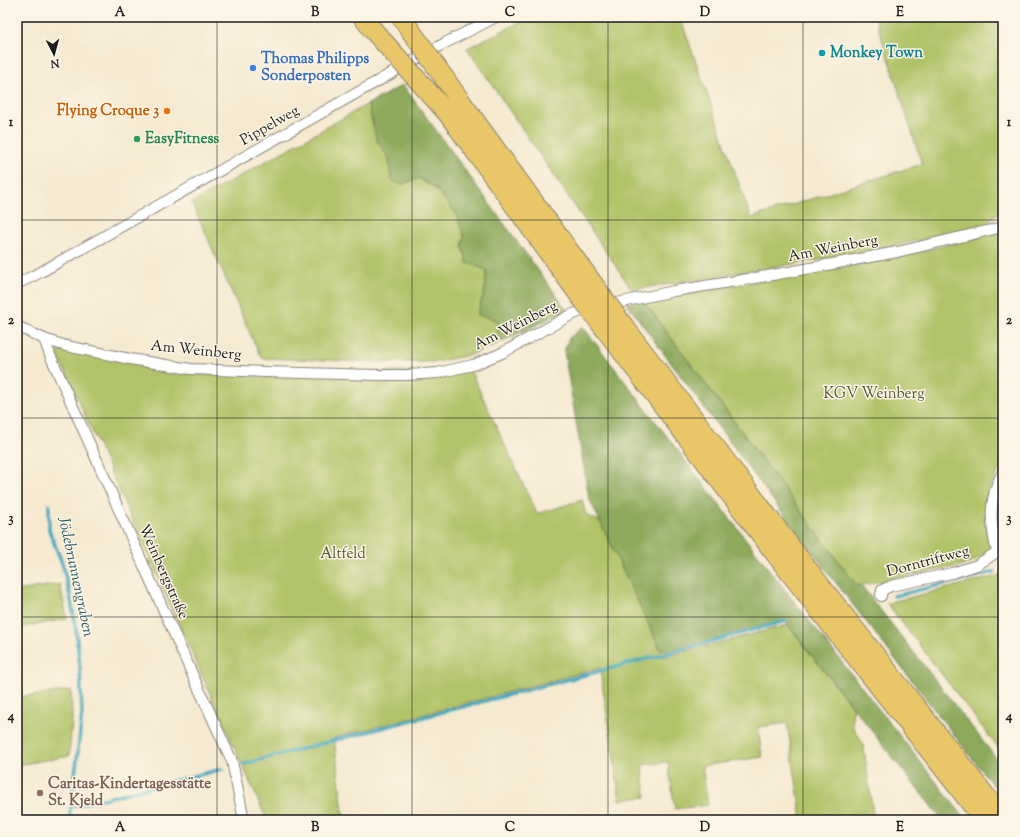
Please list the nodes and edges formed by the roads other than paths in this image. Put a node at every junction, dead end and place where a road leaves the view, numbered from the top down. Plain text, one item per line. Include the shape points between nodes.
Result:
1 (401, 17) edge
2 (414, 17) edge
3 (496, 17) edge
4 (374, 21) edge
5 (455, 109) junction
6 (1003, 227) edge
7 (17, 284) edge
8 (17, 326) edge
9 (44, 339) junction
10 (1003, 472) edge
11 (881, 596) dead end
12 (991, 817) edge
13 (244, 820) edge

1 - 5 highway, bridge
2 - 5 highway, bridge
3 - 7 street, Pippelweg via 445,43
4 - 5 highway, bridge
5 - 12 highway, bridge via 588,292 806,568
6 - 9 street, Am Weinberg via 897,252 584,310 502,353 473,365 437,372 378,375 191,369 130,360
8 - 9 street, Am Weinberg
9 - 13 street, Weinbergstraße via 232,761
10 - 11 street, Dorntriftweg via 995,488 991,507 996,552 977,565 891,586 882,590

